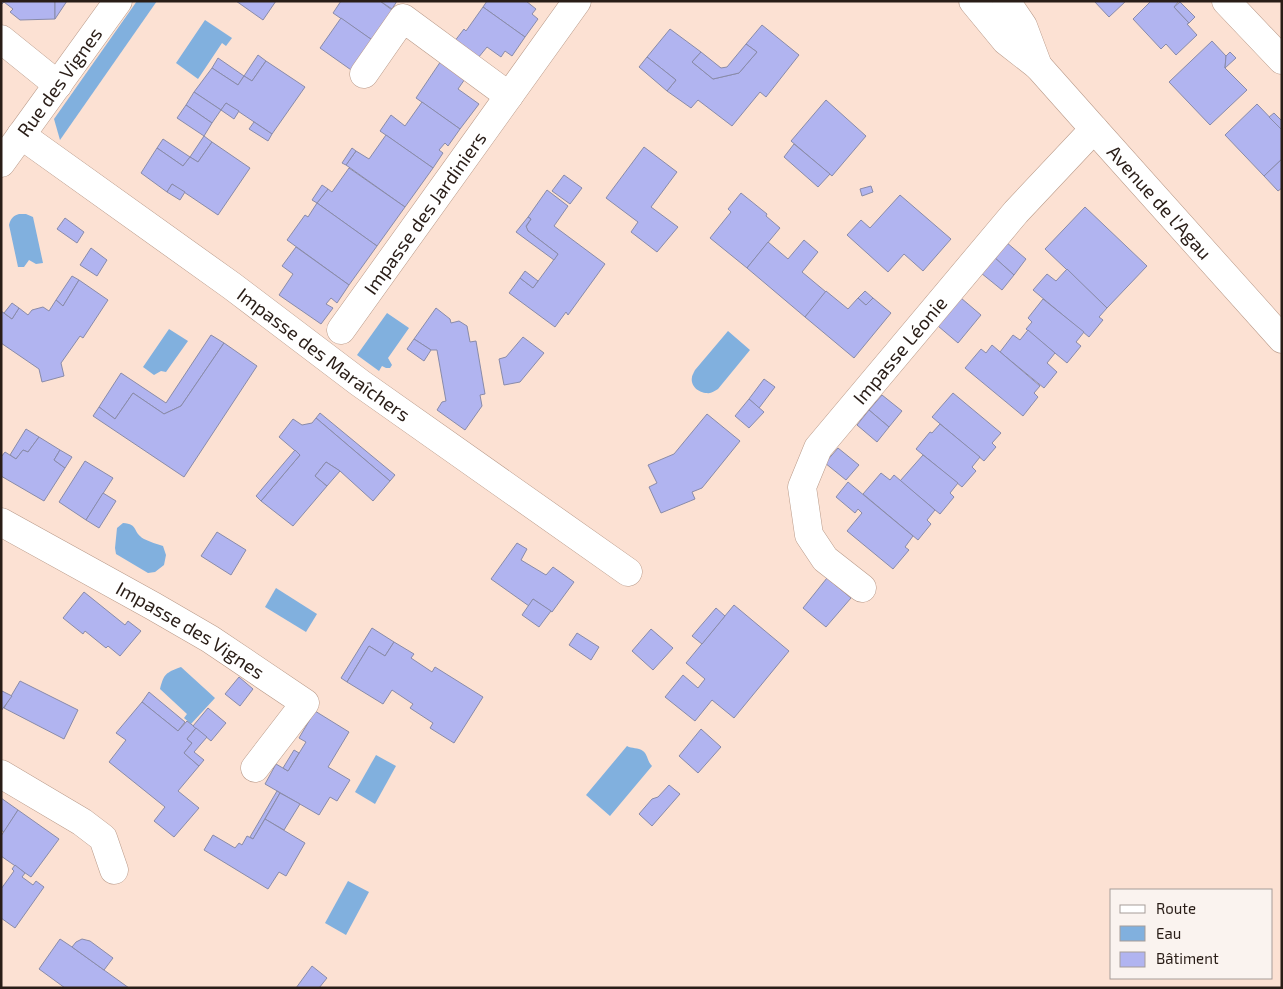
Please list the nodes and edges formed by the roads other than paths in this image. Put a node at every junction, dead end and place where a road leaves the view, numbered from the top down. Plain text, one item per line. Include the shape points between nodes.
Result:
1 (118, 1) edge
2 (577, 1) edge
3 (973, 1) edge
4 (1006, 1) edge
5 (1226, 1) edge
6 (409, 10) edge
7 (1, 39) edge
8 (1282, 60) edge
9 (1038, 66) junction
10 (364, 74) dead end
11 (58, 84) junction
12 (509, 96) junction
13 (1094, 129) junction
14 (21, 135) junction
15 (1, 162) edge
16 (341, 330) dead end
17 (1282, 339) edge
18 (1, 522) edge
19 (628, 572) dead end
20 (862, 588) dead end
21 (254, 768) dead end
22 (1, 774) edge
23 (114, 870) dead end

1 - 11 street, Rue des Vignes
2 - 12 street, Impasse des Jardiniers
3 - 9 street, Avenue de l'Agau via 1006,41
4 - 9 street, Avenue de l'Agau via 1023,26
5 - 8 street
6 - 10 street
6 - 12 street
7 - 11 street
9 - 13 street, Avenue de l'Agau
11 - 14 street, Rue des Vignes
12 - 16 street, Impasse des Jardiniers
13 - 17 street, Avenue de l'Agau
13 - 20 street, Impasse Léonie via 1016,212 818,448 802,487 809,535 825,559
14 - 15 street, Rue des Vignes
14 - 19 street, Impasse des Maraîchers via 232,286 360,383
18 - 21 street, Impasse des Vignes via 210,639 305,703
22 - 23 street via 103,838

